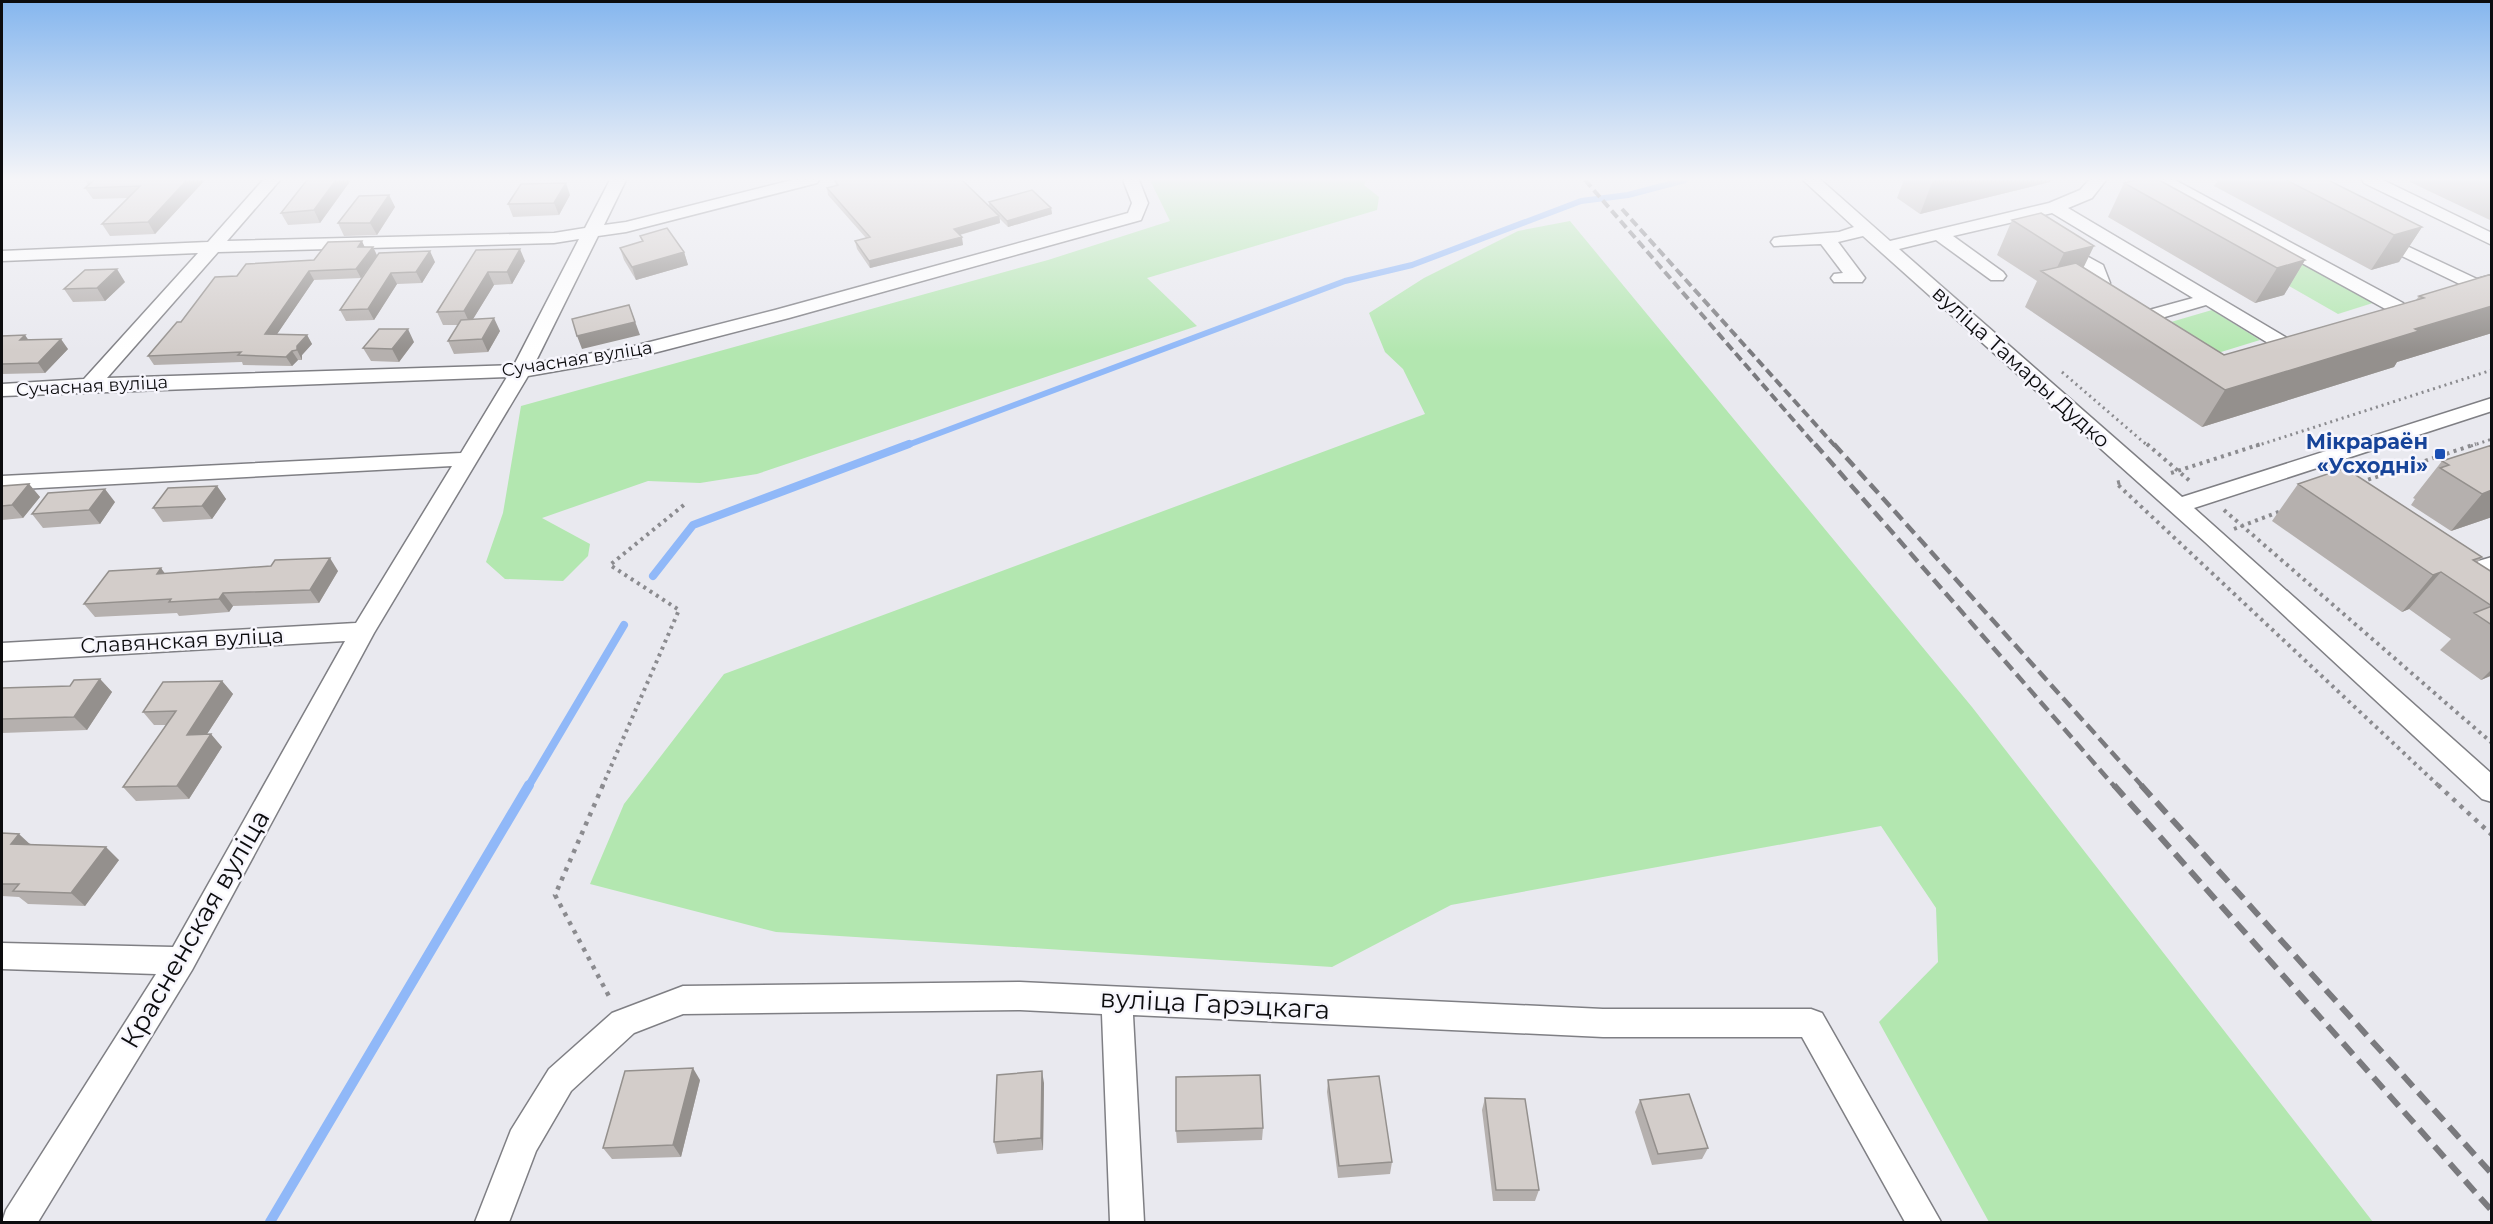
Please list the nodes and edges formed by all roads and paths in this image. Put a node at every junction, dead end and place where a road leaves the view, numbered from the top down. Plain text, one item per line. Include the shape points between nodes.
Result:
1 (220, 237) edge
2 (562, 237) edge
3 (587, 237) edge
4 (1060, 237) edge
5 (1839, 237) edge
6 (1875, 237) edge
7 (1930, 237) edge
8 (1943, 237) edge
9 (2044, 237) edge
10 (2105, 237) edge
11 (2268, 237) edge
12 (2378, 237) edge
13 (1826, 238) junction
14 (1780, 242) dead end
15 (211, 247) junction
16 (1886, 247) junction
17 (2, 256) edge
18 (1997, 276) dead end
19 (1840, 279) dead end
20 (2486, 286) edge
21 (2453, 291) edge
22 (2208, 299) junction
23 (2419, 301) edge
24 (2396, 307) junction
25 (2375, 314) edge
26 (2124, 322) junction
27 (2143, 334) edge
28 (2301, 336) edge
29 (2280, 342) junction
30 (2260, 348) edge
31 (2056, 367) dead end
32 (2492, 370) edge
33 (521, 371) junction
34 (90, 385) junction
35 (2, 390) edge
36 (2492, 404) edge
37 (2492, 439) edge
38 (467, 459) junction
39 (2305, 465) junction
40 (2179, 471) junction
41 (2146, 478) junction
42 (2, 483) edge
43 (2340, 489) joint
44 (2206, 497) junction
45 (685, 504) dead end
46 (2178, 506) junction
47 (2286, 509) dead end
48 (2244, 525) junction
49 (2213, 537) junction
50 (2179, 544) junction
51 (2446, 560) edge
52 (2492, 565) edge
53 (2466, 573) junction
54 (2492, 601) edge
55 (363, 631) junction
56 (2, 652) edge
57 (2492, 743) edge
58 (2492, 791) edge
59 (2492, 835) edge
60 (2, 956) edge
61 (181, 962) junction
62 (1117, 1000) junction
63 (623, 1023) junction
64 (18, 1222) edge
65 (492, 1222) edge
66 (1127, 1222) edge
67 (1924, 1222) edge

1 - 15 street
2 - 15 street
3 - 33 street, Красненская вуліца
4 - 33 street, Сучасная вуліца via 635,352
5 - 13 street
6 - 16 street, вуліца Тамары Дудко
7 - 16 street
8 - 18 street
9 - 26 street via 2097,269 2101,283 2091,299
10 - 22 street
11 - 24 street
12 - 20 street
13 - 14 street
13 - 19 street via 1856,278
15 - 17 street
15 - 34 street
16 - 41 street, вуліца Тамары Дудко
20 - 21 street
22 - 26 street
22 - 29 street
23 - 24 street
24 - 25 street
26 - 27 street
28 - 29 street
29 - 30 street
31 - 40 path
32 - 40 path
33 - 34 street, Сучасная вуліца
33 - 38 street, Красненская вуліца
34 - 35 street, Сучасная вуліца
36 - 39 street
37 - 43 path
38 - 42 street
38 - 55 street, Красненская вуліца
39 - 43 street
39 - 44 street
40 - 41 path
40 - 44 path
41 - 46 street, вуліца Тамары Дудко
41 - 50 path via 2116,483
44 - 46 street
44 - 48 path
45 - 63 path via 610,565 679,610 555,895
46 - 49 street, вуліца Тамары Дудко
47 - 48 path
48 - 49 path
48 - 57 path
49 - 50 path
49 - 58 street, вуліца Тамары Дудко
50 - 59 path
51 - 53 street
52 - 53 street
53 - 54 street
55 - 56 street, Славянская вуліца
55 - 61 street, Красненская вуліца
60 - 61 street
61 - 64 street, Красненская вуліца
62 - 63 street, вуліца Гарэцкага via 1020,996 683,1000
62 - 66 street
62 - 67 street, вуліца Гарэцкага via 1603,1023 1811,1023
63 - 65 street via 560,1080 523,1142

